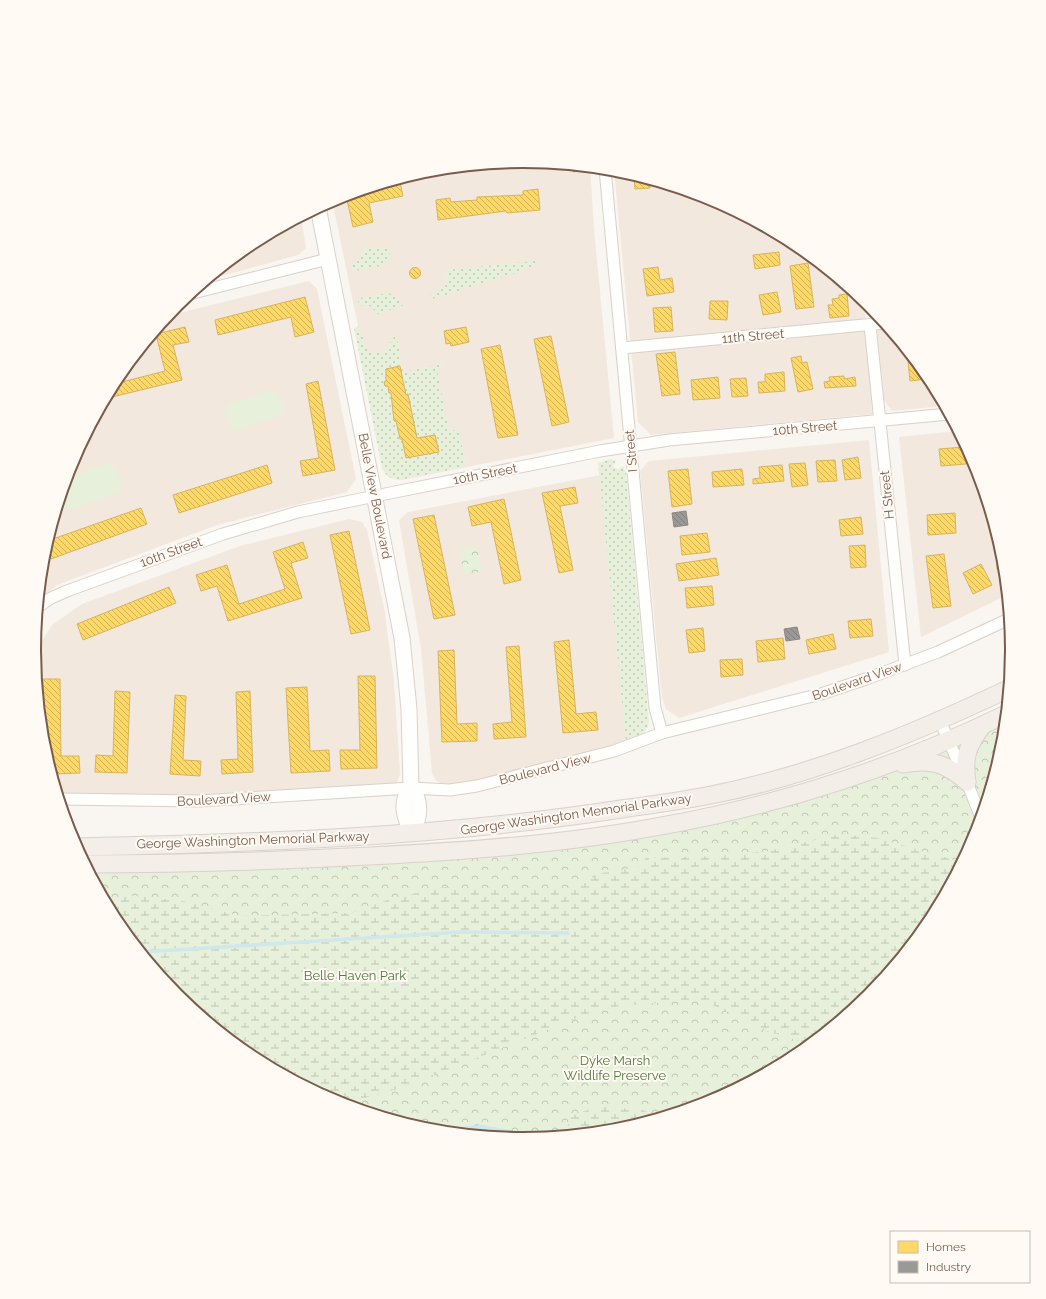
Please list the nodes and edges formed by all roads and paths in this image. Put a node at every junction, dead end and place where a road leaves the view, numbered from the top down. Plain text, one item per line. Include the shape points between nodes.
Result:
1 (606, 175) edge
2 (319, 213) edge
3 (328, 258) junction
4 (201, 291) edge
5 (878, 324) edge
6 (870, 325) junction
7 (622, 348) junction
8 (944, 415) edge
9 (879, 421) junction
10 (631, 446) junction
11 (375, 496) junction
12 (43, 603) edge
13 (1004, 621) edge
14 (905, 665) junction
15 (1003, 691) edge
16 (1000, 717) edge
17 (940, 721) junction
18 (984, 724) junction
19 (662, 733) junction
20 (948, 740) junction
21 (876, 769) junction
22 (967, 782) junction
23 (411, 788) junction
24 (65, 799) edge
25 (977, 810) edge
26 (413, 833) junction
27 (84, 847) edge
28 (438, 852) junction
29 (367, 856) junction
30 (92, 864) edge

1 - 7 street, I Street
2 - 3 main road, Belle View Boulevard
3 - 4 street
3 - 11 main road, Belle View Boulevard
5 - 6 street, 11th Street
6 - 7 street, 11th Street
6 - 9 street, H Street
7 - 10 street, I Street
8 - 9 street, 10th Street
9 - 10 street, 10th Street via 669,440
9 - 14 street, H Street
10 - 11 street, 10th Street
10 - 19 street, I Street via 655,708
11 - 12 street, 10th Street via 298,512 222,534 67,591
11 - 23 main road, Belle View Boulevard via 403,650 409,709
13 - 14 street, Boulevard View
14 - 19 street, Boulevard View via 821,694
15 - 17 main road, George Washington Memorial Parkway
16 - 18 main road, George Washington Memorial Parkway
17 - 20 street
17 - 26 main road, George Washington Memorial Parkway via 816,767 712,795 507,825
18 - 20 main road, George Washington Memorial Parkway
18 - 22 main road via 966,754
19 - 23 street, Boulevard View via 614,751 477,786 450,790
20 - 21 main road, George Washington Memorial Parkway
20 - 22 street
21 - 22 main road via 913,762 934,762 952,769
21 - 28 main road, George Washington Memorial Parkway via 781,798 661,826 583,838
22 - 25 street
23 - 24 street, Boulevard View via 199,801
23 - 26 main road, Belle View Boulevard via 418,799 419,819
26 - 27 main road, George Washington Memorial Parkway via 227,843
26 - 28 main road via 424,845
26 - 29 main road via 401,846
28 - 29 main road, George Washington Memorial Parkway
29 - 30 main road, George Washington Memorial Parkway via 198,864

